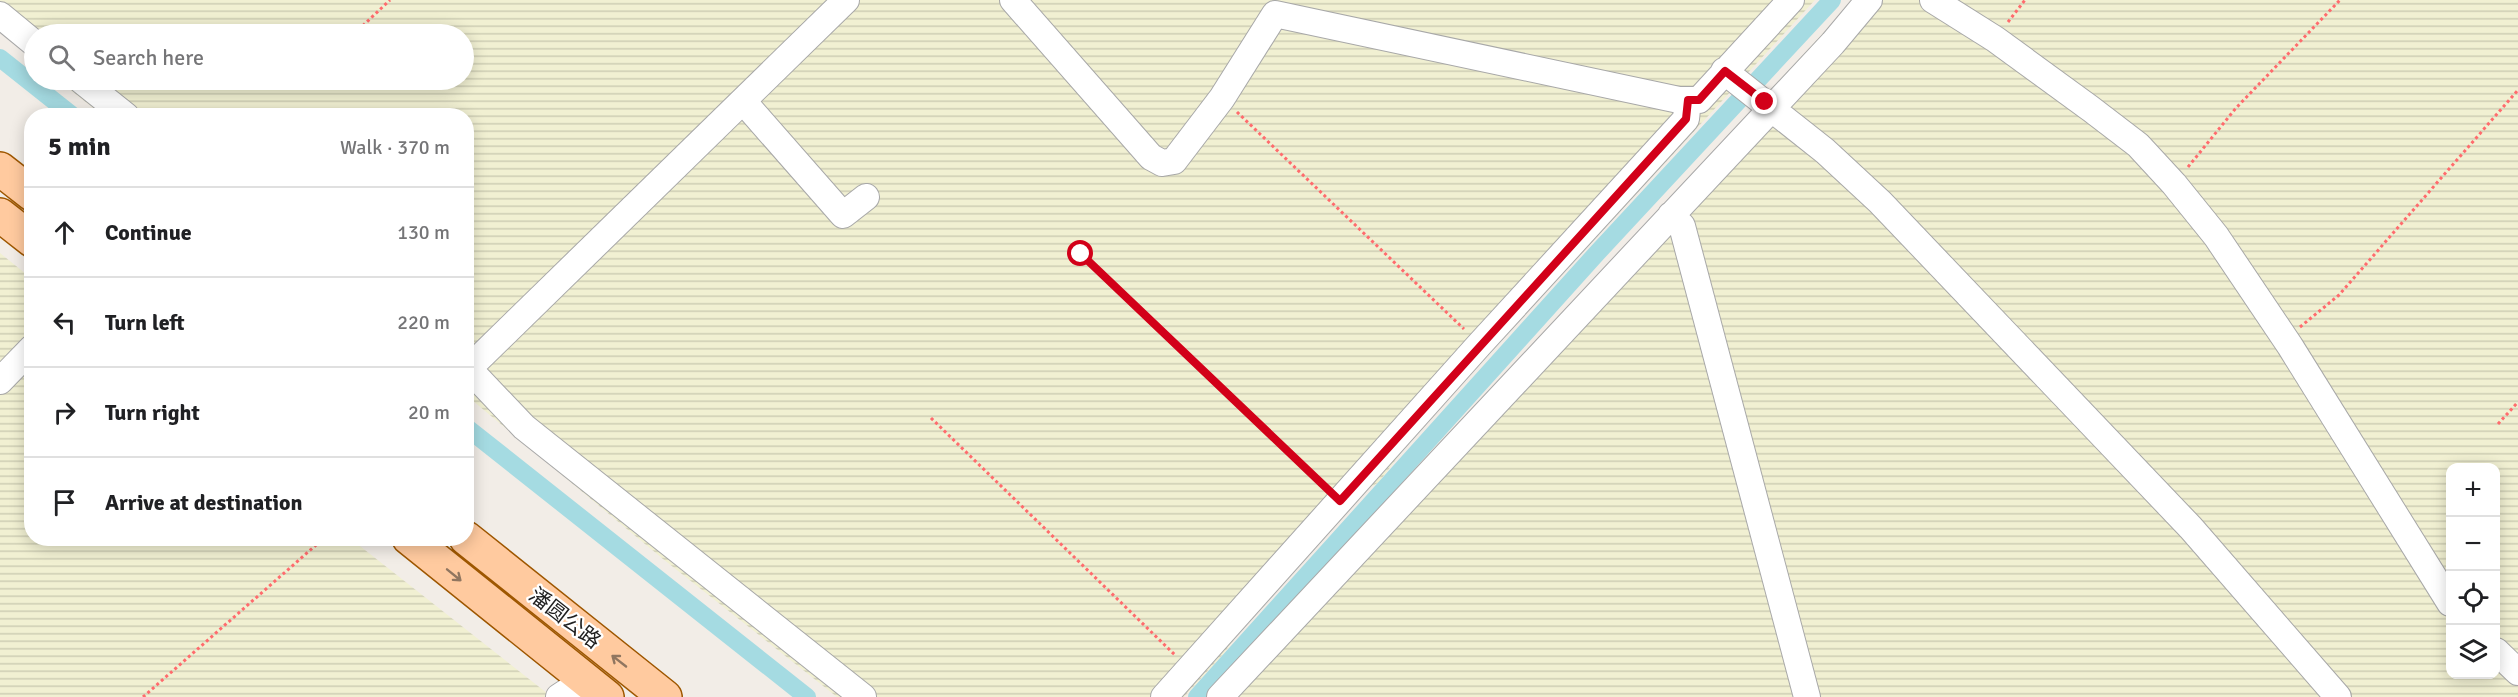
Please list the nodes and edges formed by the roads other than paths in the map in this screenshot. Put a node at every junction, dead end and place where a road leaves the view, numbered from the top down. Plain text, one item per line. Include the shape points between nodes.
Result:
1 (846, 0) edge
2 (1013, 0) edge
3 (1791, 0) edge
4 (1869, 0) edge
5 (1933, 0) edge
6 (0, 15) edge
7 (24, 34) edge
8 (1729, 74) junction
9 (94, 90) edge
10 (1688, 100) junction
11 (743, 101) junction
12 (1768, 105) junction
13 (116, 108) edge
14 (0, 169) edge
15 (24, 188) edge
16 (866, 197) dead end
17 (0, 215) edge
18 (1671, 215) junction
19 (24, 234) edge
20 (24, 356) edge
21 (474, 361) edge
22 (474, 376) edge
23 (0, 381) edge
24 (474, 544) edge
25 (418, 546) edge
26 (2446, 595) edge
27 (2500, 655) edge
28 (2518, 672) edge
29 (584, 691) edge
30 (665, 697) edge
31 (863, 697) edge
32 (1164, 697) edge
33 (1220, 697) edge
34 (1808, 697) edge
35 (2338, 697) edge

1 - 11 street
2 - 10 street via 1151,157 1162,163 1174,161 1222,98 1275,14
3 - 8 street
4 - 12 street
5 - 26 street via 1995,39 2138,145 2174,184 2216,236 2285,339
6 - 7 street
8 - 10 street via 1699,100
8 - 12 street
9 - 13 street
10 - 32 street via 1686,119
11 - 16 street via 843,215
11 - 21 street
12 - 18 street
12 - 35 street via 1825,151 1897,219 2191,528
14 - 15 main road
17 - 19 main road
18 - 33 street
18 - 34 street via 1682,226
20 - 23 street
22 - 31 street via 524,427
30 -> 24 main road, 潘圆公路
25 -> 29 main road, 潘圆公路
27 - 28 street

